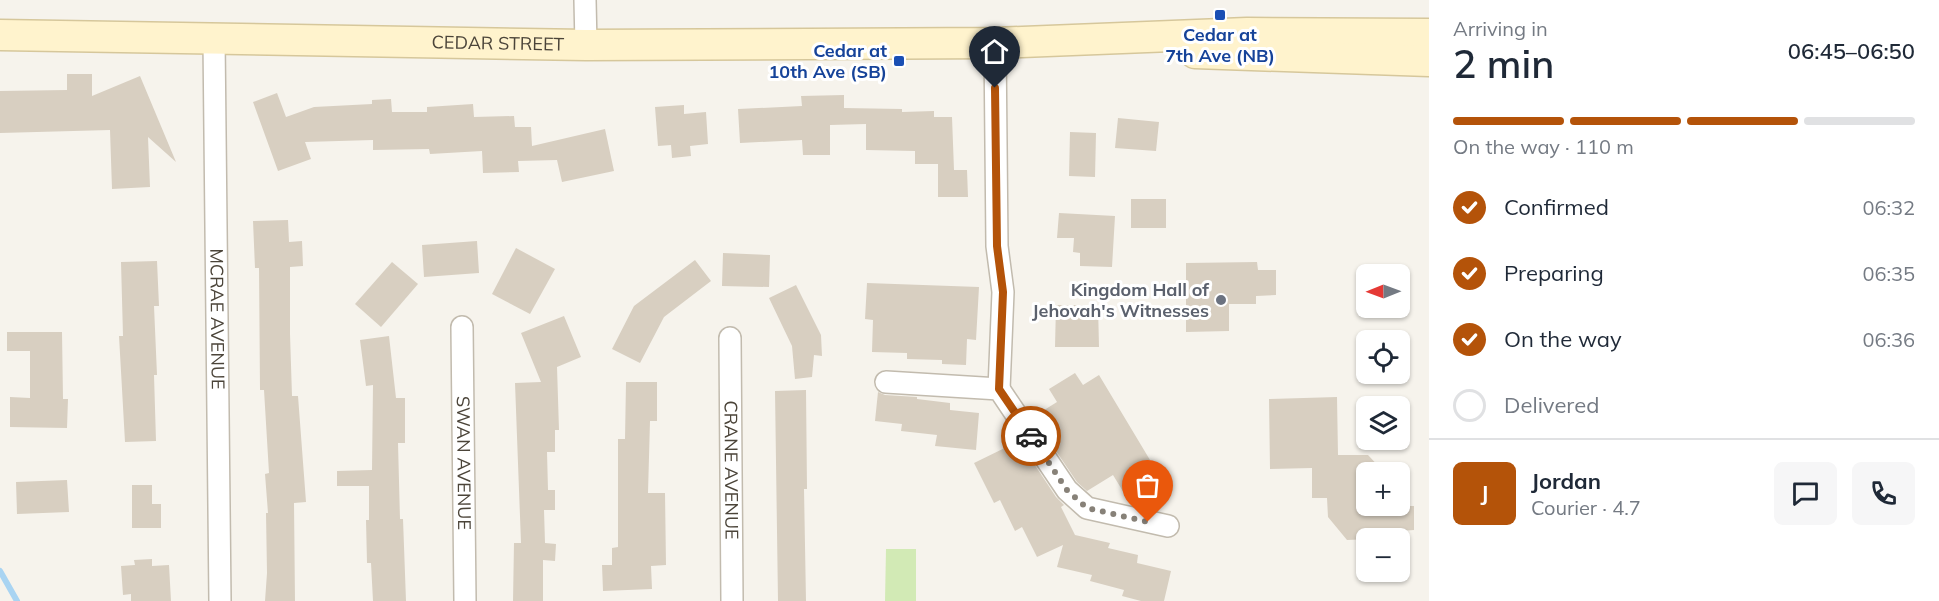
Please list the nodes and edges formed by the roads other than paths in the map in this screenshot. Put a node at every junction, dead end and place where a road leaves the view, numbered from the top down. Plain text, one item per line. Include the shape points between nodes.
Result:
1 (585, 0) edge
2 (1429, 34) edge
3 (0, 35) edge
4 (214, 39) junction
5 (994, 44) junction
6 (586, 45) junction
7 (1429, 61) edge
8 (462, 327) dead end
9 (730, 338) dead end
10 (886, 382) dead end
11 (999, 389) junction
12 (1168, 526) dead end
13 (220, 601) edge
14 (465, 601) edge
15 (732, 601) edge

1 - 6 street
2 - 5 main road, CEDAR STREET via 1247,33
3 - 4 main road, CEDAR STREET
4 - 6 main road, CEDAR STREET
4 - 13 street, MCRAE AVENUE
5 - 6 main road, CEDAR STREET
5 - 7 main road, CEDAR STREET
5 - 11 street via 997,246 1003,292
8 - 14 street, SWAN AVENUE
9 - 15 street, CRANE AVENUE
10 - 11 street
11 - 12 street via 1067,490 1087,508

